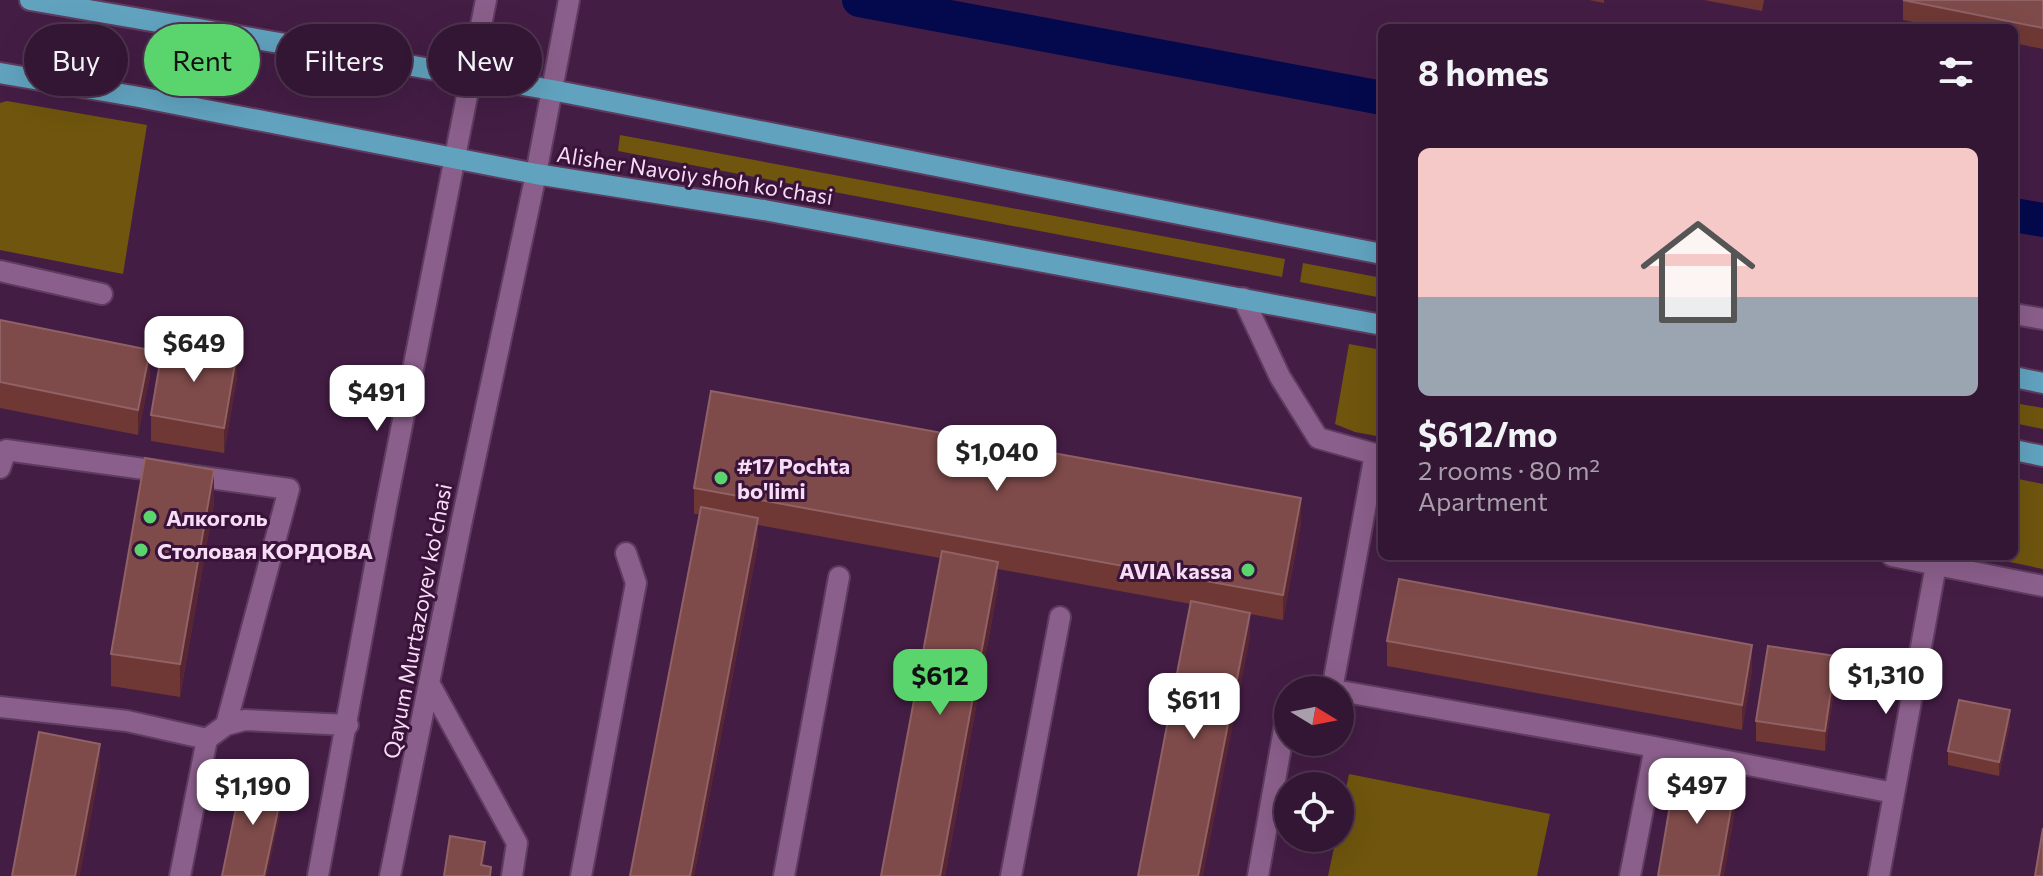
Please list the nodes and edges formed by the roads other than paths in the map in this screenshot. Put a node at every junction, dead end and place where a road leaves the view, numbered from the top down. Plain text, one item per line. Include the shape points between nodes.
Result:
1 (30, 0) edge
2 (486, 0) edge
3 (569, 0) edge
4 (482, 24) edge
5 (428, 68) edge
6 (0, 73) edge
7 (542, 88) edge
8 (552, 90) junction
9 (468, 96) edge
10 (456, 159) junction
11 (536, 174) junction
12 (1378, 253) edge
13 (0, 271) edge
14 (102, 294) dead end
15 (1243, 298) junction
16 (2018, 315) edge
17 (2043, 319) edge
18 (1378, 324) edge
19 (2018, 378) edge
20 (2043, 383) edge
21 (2018, 451) edge
22 (1378, 455) edge
23 (2043, 456) edge
24 (0, 468) edge
25 (626, 553) dead end
26 (1912, 560) edge
27 (1936, 565) junction
28 (839, 577) dead end
29 (2043, 586) edge
30 (1060, 617) dead end
31 (1335, 676) edge
32 (429, 683) junction
33 (1354, 693) edge
34 (0, 709) edge
35 (226, 725) junction
36 (348, 725) junction
37 (207, 739) junction
38 (1655, 747) junction
39 (1279, 756) edge
40 (1894, 793) junction
41 (180, 876) edge
42 (318, 876) edge
43 (390, 876) edge
44 (512, 876) edge
45 (581, 876) edge
46 (784, 876) edge
47 (1011, 876) edge
48 (1258, 876) edge
49 (1630, 876) edge
50 (1879, 876) edge

1 - 5 main road
2 - 4 street
3 - 8 street, Qayum Murtazoyev ko'chasi
6 - 10 main road, Alisher Navoiy shoh ko'chasi
7 - 8 main road
8 - 11 street, Qayum Murtazoyev ko'chasi
8 - 12 main road
9 - 10 street
10 - 11 main road, Alisher Navoiy shoh ko'chasi
10 - 36 street
11 - 15 main road, Alisher Navoiy shoh ko'chasi
11 - 32 street, Qayum Murtazoyev ko'chasi
13 - 14 street
15 - 18 main road, Alisher Navoiy shoh ko'chasi
15 - 22 street via 1280,377 1318,438
16 - 17 street
19 - 20 main road
21 - 23 main road
22 - 31 street
24 - 35 street via 6,450 289,489
25 - 45 street via 636,583
26 - 27 street
27 - 29 street
27 - 40 street
28 - 46 street
30 - 47 street
32 - 43 street, Qayum Murtazoyev ko'chasi
32 - 44 street via 517,843
33 - 38 street
34 - 37 street via 127,721
35 - 36 street via 245,720
35 - 37 street
36 - 42 street
37 - 41 street
38 - 40 street
38 - 49 street
39 - 48 street
40 - 50 street

